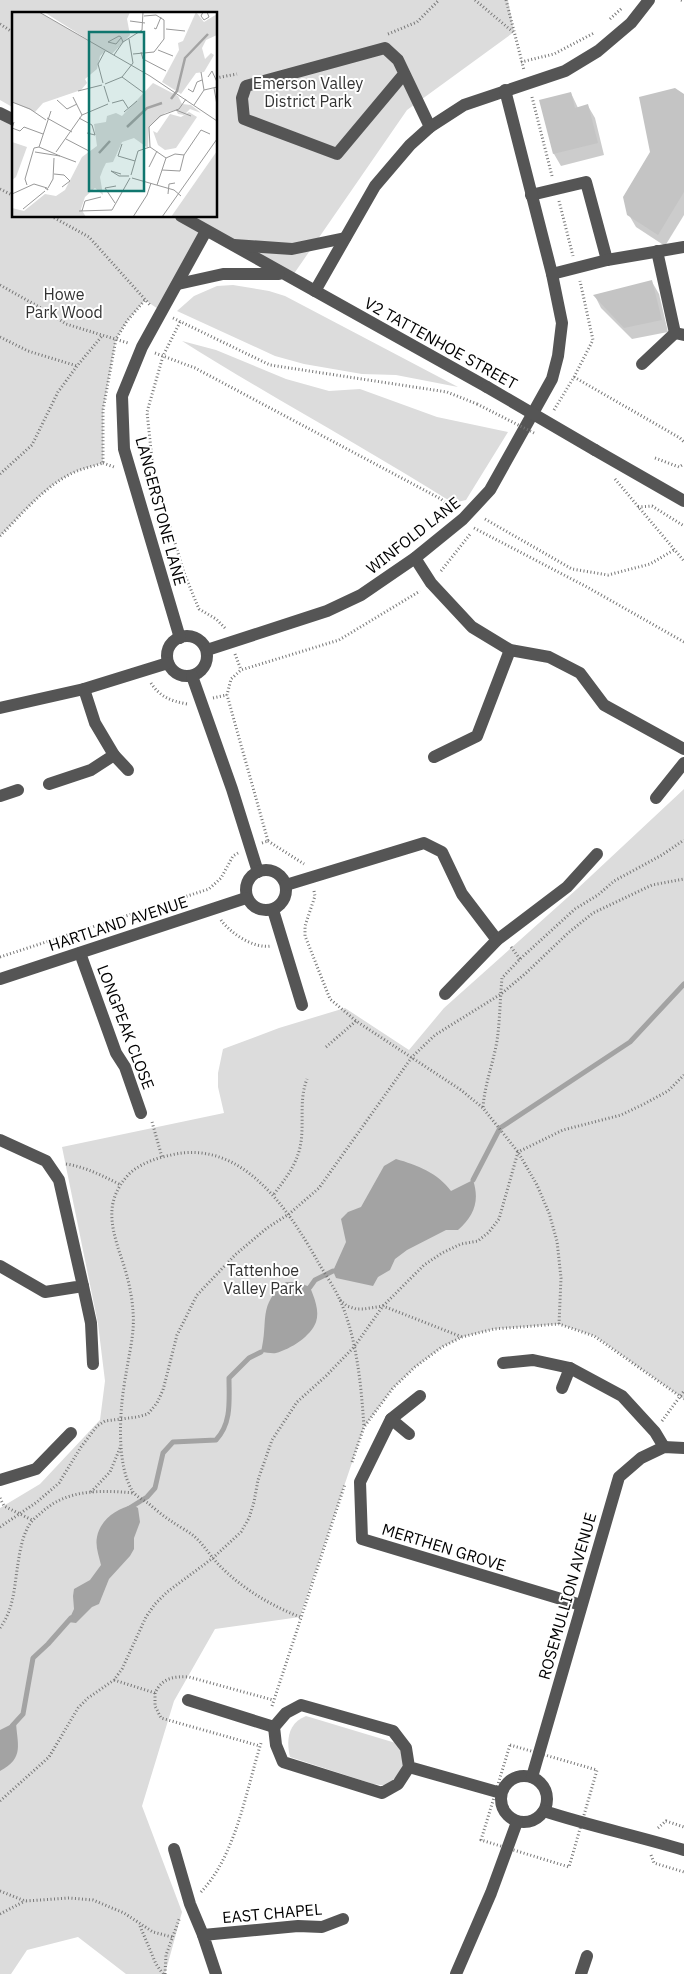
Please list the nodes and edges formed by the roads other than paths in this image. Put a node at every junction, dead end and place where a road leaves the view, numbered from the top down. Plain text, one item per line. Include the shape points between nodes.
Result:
1 (650, 0) edge
2 (404, 74) junction
3 (504, 90) junction
4 (0, 113) edge
5 (12, 119) edge
6 (430, 127) junction
7 (531, 195) junction
8 (183, 218) edge
9 (206, 231) junction
10 (345, 238) junction
11 (229, 244) junction
12 (684, 247) edge
13 (657, 251) junction
14 (607, 260) junction
15 (281, 274) junction
16 (552, 274) junction
17 (178, 284) junction
18 (315, 291) junction
19 (679, 334) edge
20 (642, 364) dead end
21 (684, 500) edge
22 (415, 558) junction
23 (180, 638) junction
24 (207, 650) junction
25 (510, 650) junction
26 (168, 663) junction
27 (192, 676) junction
28 (84, 689) junction
29 (0, 708) edge
30 (684, 749) edge
31 (114, 755) junction
32 (434, 757) dead end
33 (684, 763) edge
34 (128, 770) dead end
35 (49, 784) dead end
36 (18, 790) dead end
37 (0, 796) edge
38 (656, 798) dead end
39 (597, 854) dead end
40 (258, 872) junction
41 (286, 885) junction
42 (246, 898) junction
43 (273, 910) junction
44 (497, 940) junction
45 (80, 953) junction
46 (0, 979) edge
47 (445, 994) dead end
48 (302, 1005) dead end
49 (141, 1112) road end
50 (0, 1140) edge
51 (0, 1266) edge
52 (83, 1286) junction
53 (503, 1363) dead end
54 (93, 1364) dead end
55 (570, 1368) junction
56 (562, 1388) dead end
57 (420, 1396) dead end
58 (391, 1419) junction
59 (71, 1433) dead end
60 (409, 1434) dead end
61 (664, 1447) junction
62 (684, 1448) edge
63 (1, 1477) edge
64 (581, 1605) junction
65 (188, 1700) dead end
66 (270, 1726) junction
67 (409, 1767) junction
68 (532, 1777) junction
69 (498, 1792) junction
70 (544, 1811) junction
71 (517, 1822) junction
72 (174, 1849) dead end
73 (684, 1850) edge
74 (343, 1919) dead end
75 (203, 1935) junction
76 (587, 1956) dead end
77 (216, 1974) edge
78 (456, 1974) edge
79 (581, 1974) edge

1 - 3 street via 632,23 598,51 565,71
2 - 2 street via 398,60 385,48 246,86 242,98 244,119 337,154
2 - 6 street
3 - 6 street via 464,105
3 - 7 street, WINFOLD LANE
4 - 5 street
6 - 10 street via 375,186
7 - 14 street via 586,182
7 - 16 street, WINFOLD LANE
8 - 9 street, V2 TATTENHOE STREET
9 - 11 street, V2 TATTENHOE STREET
9 - 17 street, LANGERSTONE LANE
10 - 11 street via 292,249
10 - 18 street
11 - 15 street, V2 TATTENHOE STREET
12 - 13 street
13 - 14 street
13 - 19 street
14 - 16 street
15 - 17 street via 223,274
15 - 18 street, V2 TATTENHOE STREET
16 - 22 street, WINFOLD LANE via 562,323 552,379 490,490 463,519
17 - 23 street, LANGERSTONE LANE via 142,347 122,396 124,449
18 - 21 street, V2 TATTENHOE STREET, bridge
19 - 20 street
22 - 24 street, WINFOLD LANE via 362,595 327,611
22 - 25 street via 431,583 472,627
23 - 24 street via 193,637
23 - 26 street via 170,645
24 - 27 street via 206,664
25 - 30 street via 549,657 580,673 604,705
25 - 32 street via 477,736
26 - 27 street via 180,675
26 - 28 street
27 - 40 street
28 - 29 street
28 - 31 street via 95,723
31 - 34 street
31 - 35 street via 92,770
33 - 38 street
36 - 37 street
39 - 44 street via 567,887
40 - 41 street via 271,870 280,875
40 - 42 street via 248,882
41 - 43 street via 285,899
41 - 44 street via 424,843 442,852 462,894
42 - 43 street via 259,909
42 - 45 street, HARTLAND AVENUE
43 - 48 street
44 - 47 street
45 - 46 street, HARTLAND AVENUE
45 - 49 street, LONGPEAK CLOSE
50 - 52 street via 46,1161 59,1180
51 - 52 street via 45,1292
52 - 54 street via 91,1323
53 - 55 street via 533,1360
55 - 56 street
55 - 61 street via 622,1396 655,1432
57 - 58 street, MERTHEN GROVE
58 - 60 street
58 - 64 street, MERTHEN GROVE via 360,1482 362,1539
59 - 63 street via 36,1469
61 - 62 street, ROSEMULLION AVENUE
61 - 64 street, ROSEMULLION AVENUE via 641,1458 619,1477
64 - 68 street, ROSEMULLION AVENUE
65 - 66 street
66 - 67 street via 301,1705 393,1731 406,1748
66 - 67 street via 284,1762 382,1792 398,1784
67 - 69 street
68 - 69 street via 513,1778
68 - 70 street via 546,1791
69 - 71 street via 503,1811
70 - 71 street via 532,1821
70 - 73 street via 581,1824
71 - 78 street
72 - 75 street, EAST CHAPEL
74 - 75 street, EAST CHAPEL via 322,1927 298,1926
75 - 77 street, EAST CHAPEL
76 - 79 street

